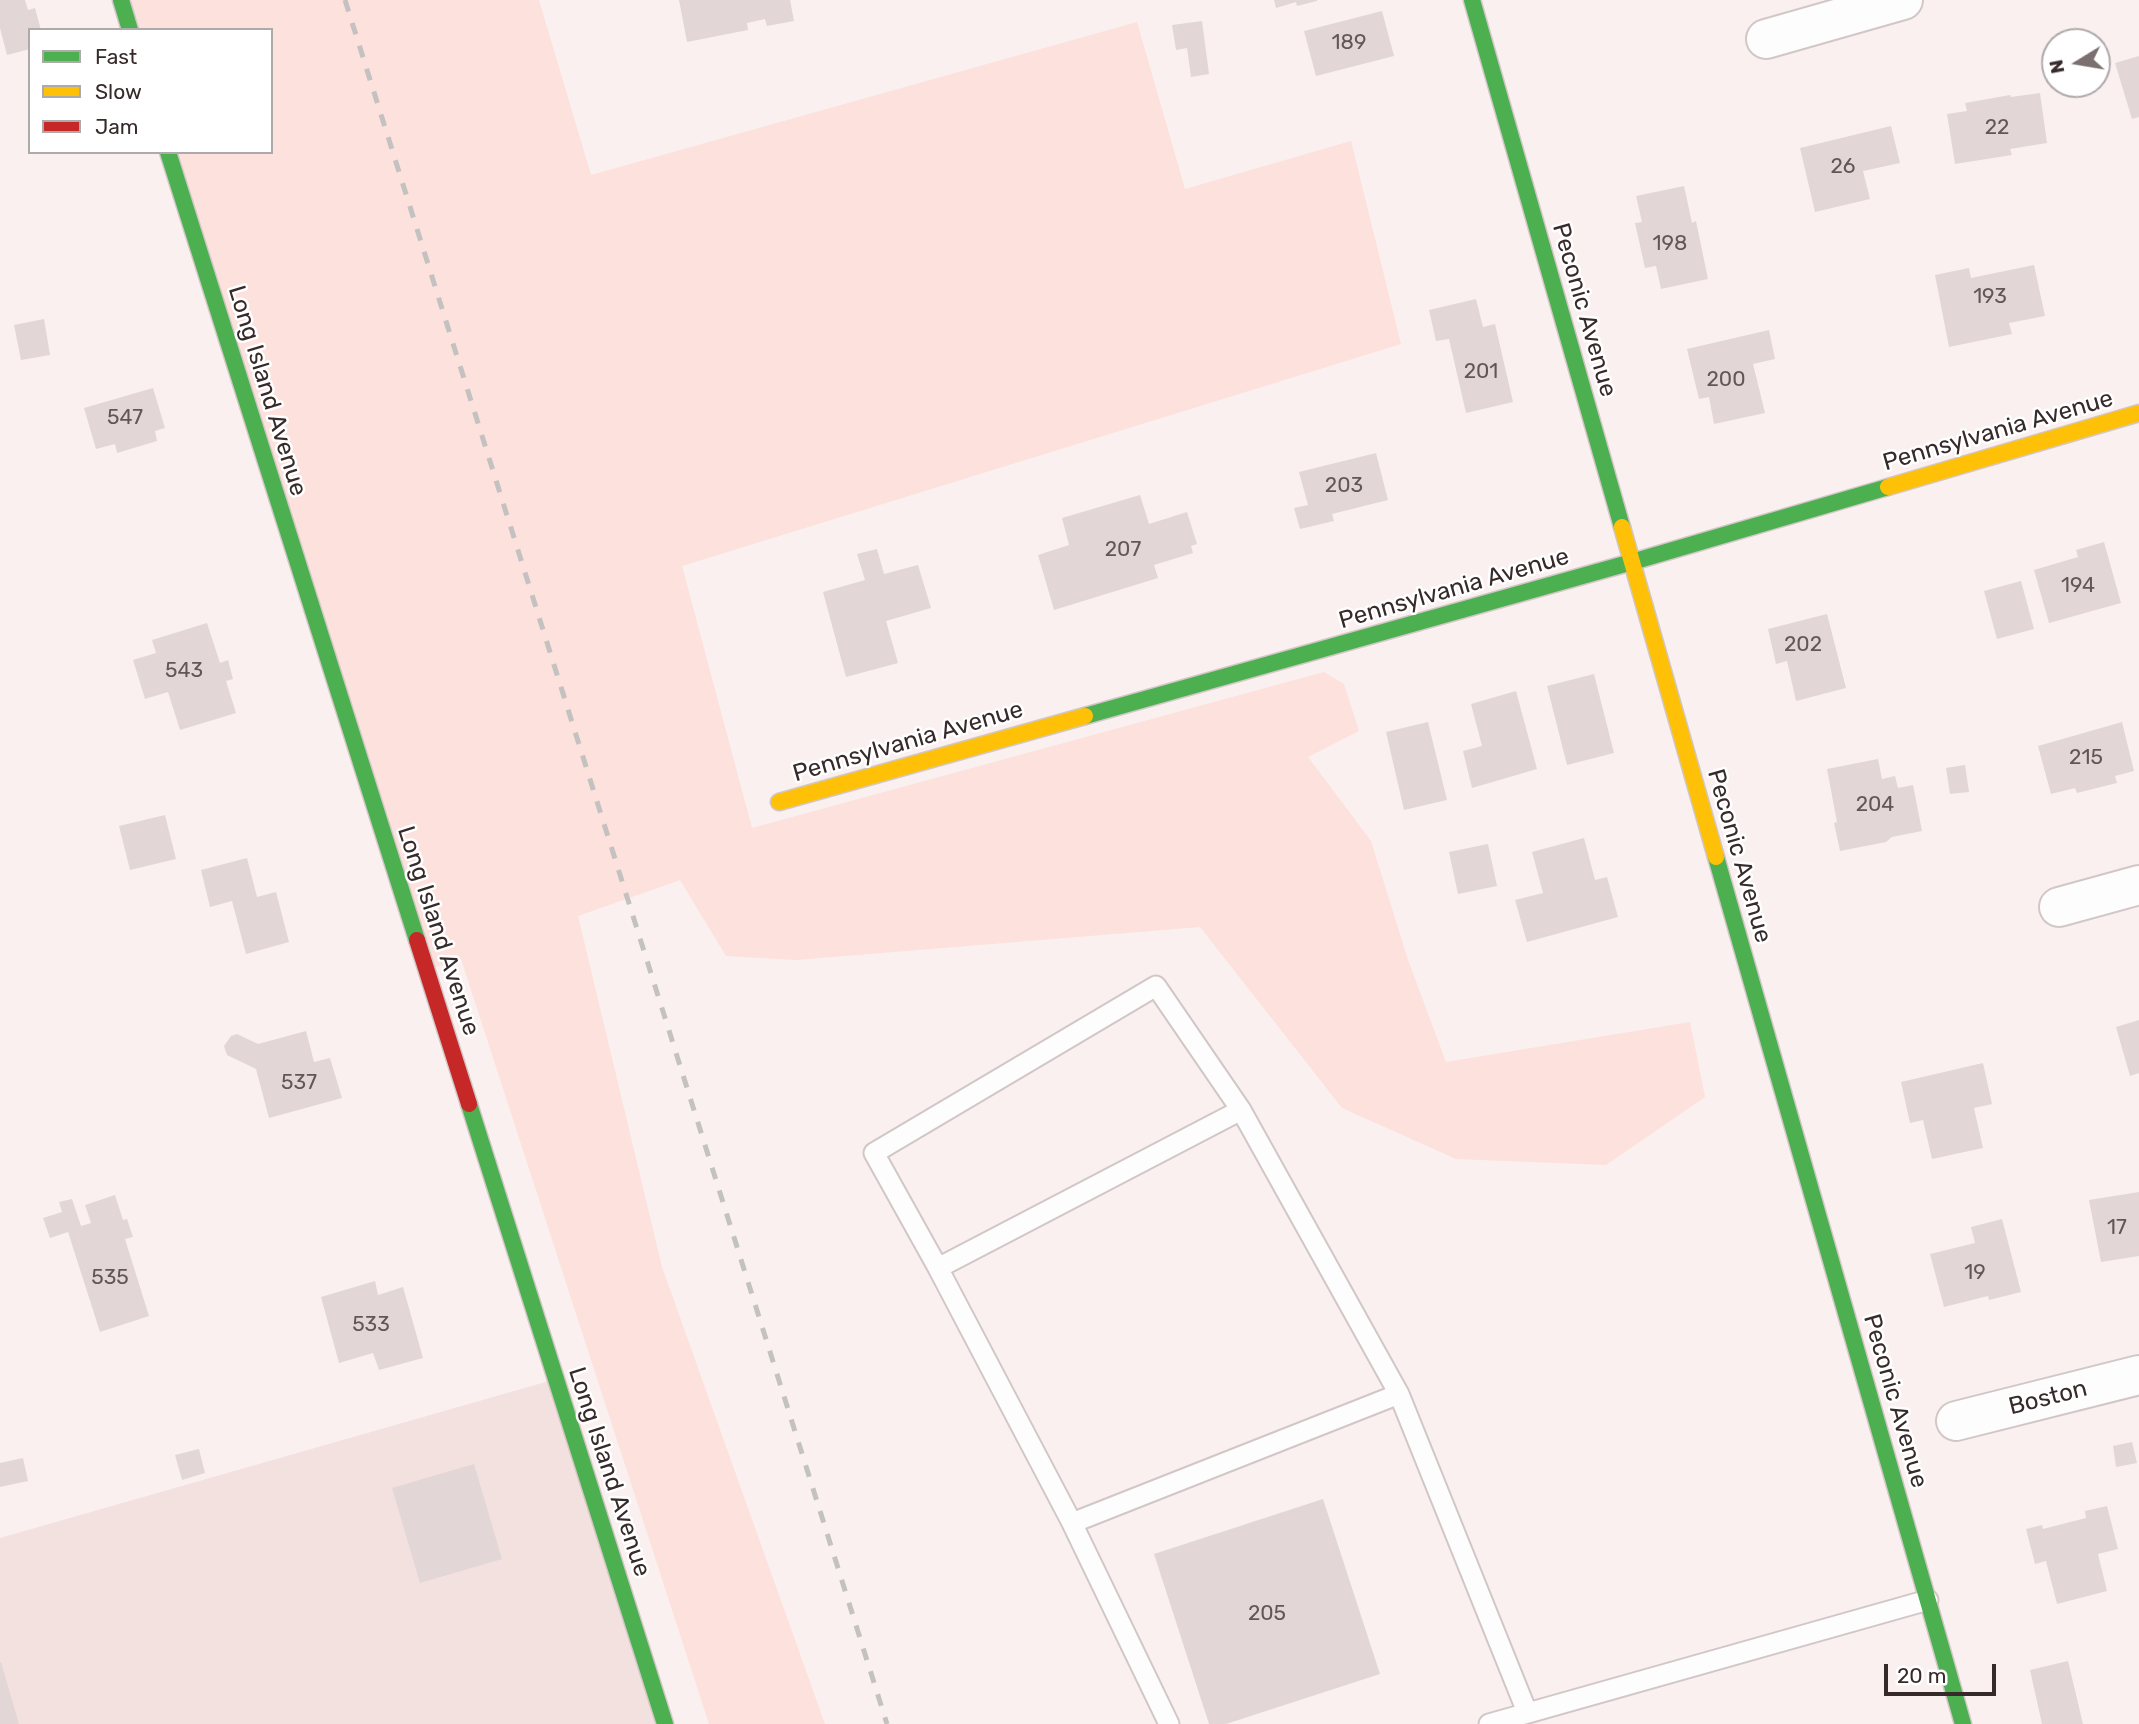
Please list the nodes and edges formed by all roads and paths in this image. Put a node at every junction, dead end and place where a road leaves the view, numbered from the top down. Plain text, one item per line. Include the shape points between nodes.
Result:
1 (121, 0) edge
2 (1472, 0) edge
3 (1903, 0) edge
4 (129, 28) edge
5 (1766, 38) dead end
6 (169, 154) edge
7 (2139, 413) edge
8 (1632, 562) junction
9 (779, 802) dead end
10 (2139, 885) edge
11 (2059, 907) dead end
12 (1241, 1110) junction
13 (938, 1268) junction
14 (2139, 1375) edge
15 (1399, 1394) junction
16 (1956, 1421) dead end
17 (1072, 1523) junction
18 (1928, 1600) junction
19 (1527, 1712) junction
20 (665, 1724) edge
21 (1169, 1724) edge
22 (1489, 1724) edge
23 (1963, 1724) edge

1 - 4 street
2 - 8 street, Peconic Avenue
3 - 5 street
6 - 20 street, Long Island Avenue
7 - 8 street, Pennsylvania Avenue
8 - 9 street, Pennsylvania Avenue
8 - 18 street, Peconic Avenue
10 - 11 street
12 - 13 lane
12 - 13 lane via 1156,986 874,1153
12 - 15 lane
13 - 17 lane
14 - 16 street, Boston
15 - 17 lane
15 - 19 lane
17 - 21 lane
18 - 19 lane
18 - 23 street, Peconic Avenue
19 - 22 lane

